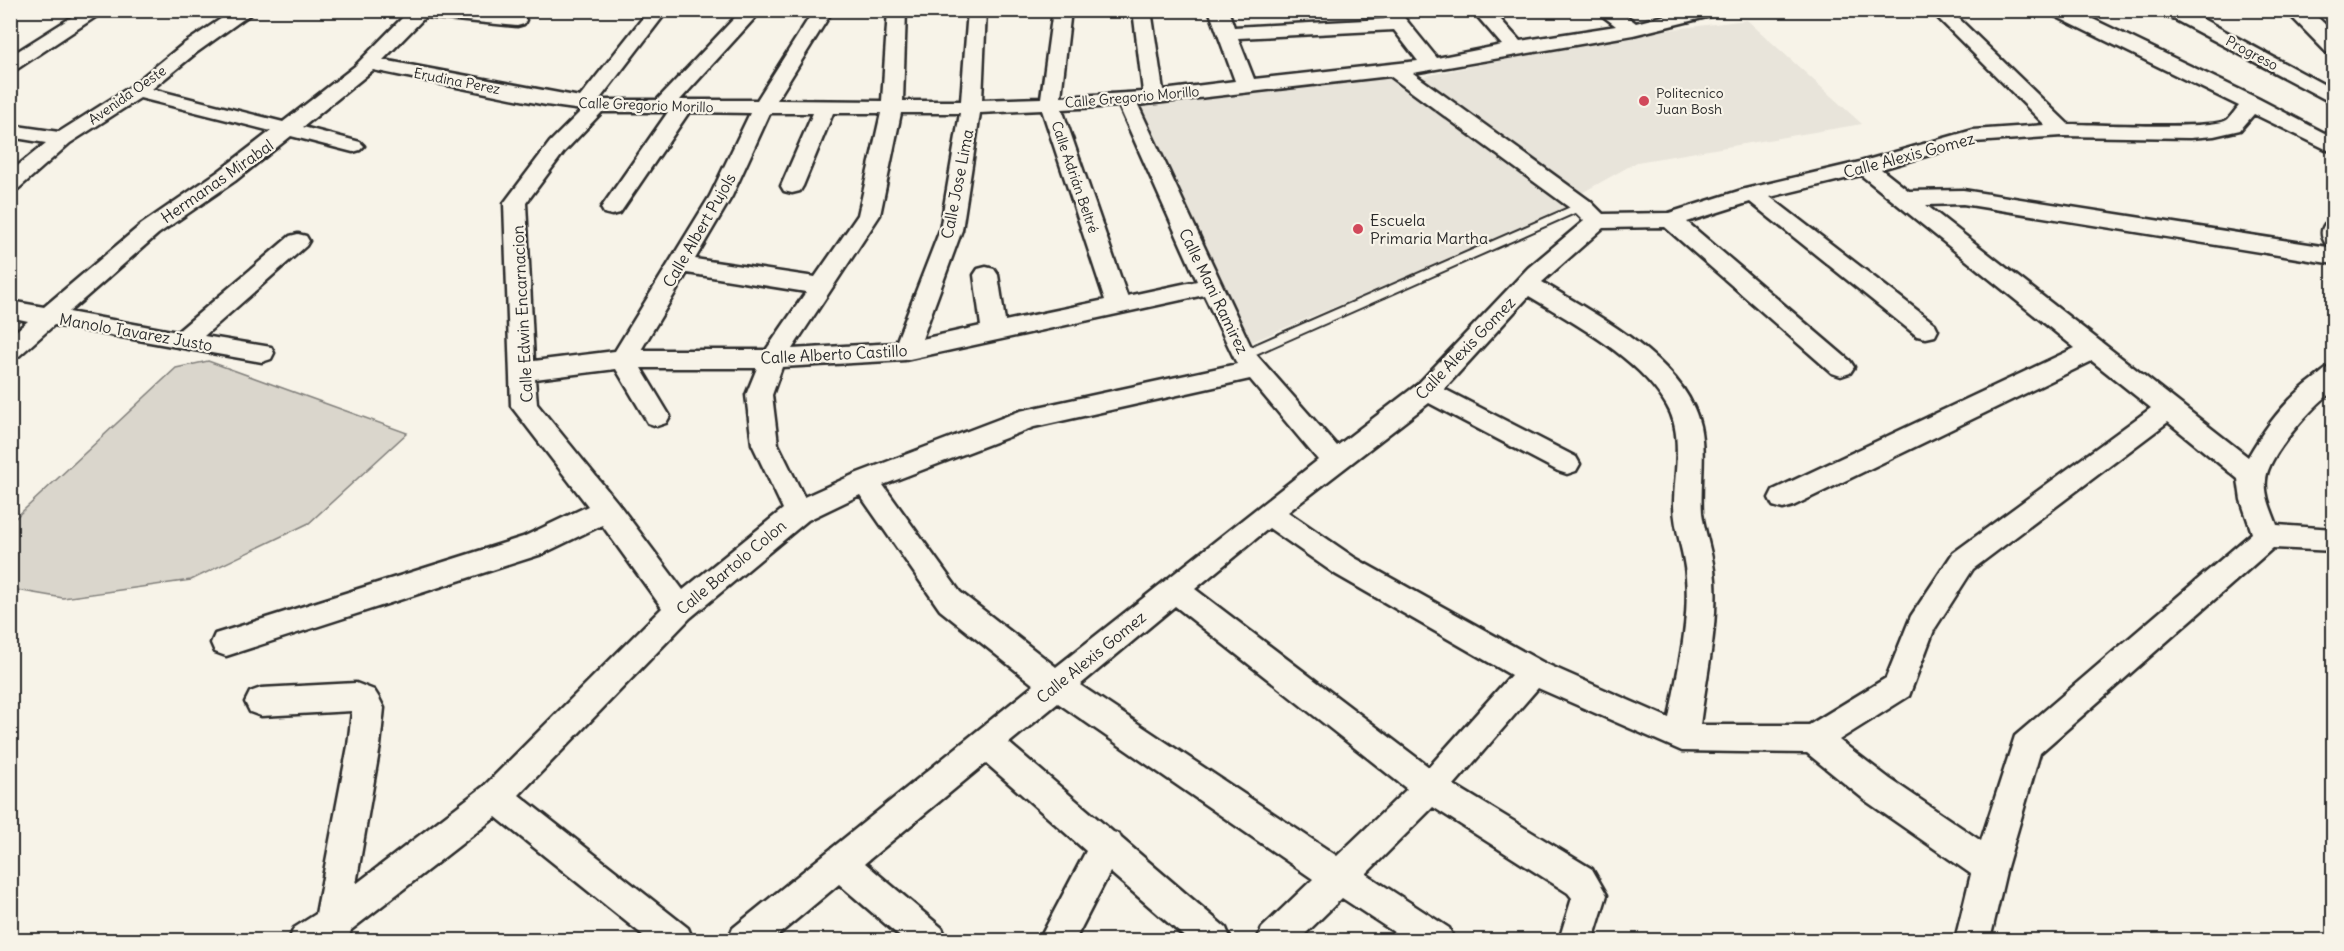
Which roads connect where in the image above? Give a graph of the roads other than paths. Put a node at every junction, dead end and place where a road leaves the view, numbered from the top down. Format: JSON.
{"nodes":[{"id":1,"x":97,"y":10,"type":"edge"},
{"id":2,"x":247,"y":10,"type":"edge"},
{"id":3,"x":659,"y":10,"type":"edge"},
{"id":4,"x":753,"y":10,"type":"edge"},
{"id":5,"x":824,"y":10,"type":"edge"},
{"id":6,"x":897,"y":10,"type":"edge"},
{"id":7,"x":977,"y":10,"type":"edge"},
{"id":8,"x":1062,"y":10,"type":"edge"},
{"id":9,"x":1142,"y":10,"type":"edge"},
{"id":10,"x":1218,"y":10,"type":"edge"},
{"id":11,"x":1481,"y":10,"type":"edge"},
{"id":12,"x":1604,"y":10,"type":"edge"},
{"id":13,"x":1712,"y":10,"type":"edge"},
{"id":14,"x":1939,"y":10,"type":"edge"},
{"id":15,"x":2058,"y":10,"type":"edge"},
{"id":16,"x":2171,"y":10,"type":"edge"},
{"id":17,"x":2296,"y":10,"type":"edge"},
{"id":18,"x":418,"y":11,"type":"edge"},
{"id":19,"x":1393,"y":17,"type":"edge"},
{"id":20,"x":517,"y":20,"type":"dead end"},
{"id":21,"x":1633,"y":29,"type":"junction"},
{"id":22,"x":1227,"y":33,"type":"junction"},
{"id":23,"x":2334,"y":47,"type":"edge"},
{"id":24,"x":1515,"y":48,"type":"junction"},
{"id":25,"x":368,"y":63,"type":"junction"},
{"id":26,"x":10,"y":65,"type":"edge"},
{"id":27,"x":1432,"y":65,"type":"junction"},
{"id":28,"x":1394,"y":69,"type":"junction"},
{"id":29,"x":1247,"y":86,"type":"junction"},
{"id":30,"x":137,"y":90,"type":"junction"},
{"id":31,"x":1154,"y":97,"type":"junction"},
{"id":32,"x":2334,"y":98,"type":"edge"},
{"id":33,"x":546,"y":99,"type":"joint"},
{"id":34,"x":1126,"y":100,"type":"junction"},
{"id":35,"x":2252,"y":103,"type":"junction"},
{"id":36,"x":1050,"y":104,"type":"junction"},
{"id":37,"x":591,"y":105,"type":"junction"},
{"id":38,"x":672,"y":107,"type":"junction"},
{"id":39,"x":971,"y":107,"type":"junction"},
{"id":40,"x":762,"y":108,"type":"junction"},
{"id":41,"x":825,"y":108,"type":"junction"},
{"id":42,"x":892,"y":108,"type":"junction"},
{"id":43,"x":289,"y":129,"type":"junction"},
{"id":44,"x":2062,"y":130,"type":"junction"},
{"id":45,"x":10,"y":131,"type":"edge"},
{"id":46,"x":63,"y":139,"type":"junction"},
{"id":47,"x":353,"y":146,"type":"dead end"},
{"id":48,"x":2334,"y":147,"type":"edge"},
{"id":49,"x":1865,"y":167,"type":"junction"},
{"id":50,"x":10,"y":184,"type":"edge"},
{"id":51,"x":792,"y":186,"type":"dead end"},
{"id":52,"x":1753,"y":194,"type":"junction"},
{"id":53,"x":1902,"y":198,"type":"junction"},
{"id":54,"x":612,"y":208,"type":"dead end"},
{"id":55,"x":1590,"y":214,"type":"junction"},
{"id":56,"x":1670,"y":219,"type":"junction"},
{"id":57,"x":2333,"y":228,"type":"edge"},
{"id":58,"x":2334,"y":239,"type":"edge"},
{"id":59,"x":298,"y":241,"type":"dead end"},
{"id":60,"x":2334,"y":256,"type":"edge"},
{"id":61,"x":680,"y":264,"type":"junction"},
{"id":62,"x":986,"y":275,"type":"dead end"},
{"id":63,"x":1527,"y":284,"type":"junction"},
{"id":64,"x":821,"y":286,"type":"junction"},
{"id":65,"x":1210,"y":286,"type":"junction"},
{"id":66,"x":1119,"y":306,"type":"junction"},
{"id":67,"x":10,"y":309,"type":"edge"},
{"id":68,"x":48,"y":316,"type":"junction"},
{"id":69,"x":1926,"y":330,"type":"dead end"},
{"id":70,"x":994,"y":332,"type":"junction"},
{"id":71,"x":182,"y":341,"type":"junction"},
{"id":72,"x":2094,"y":349,"type":"junction"},
{"id":73,"x":10,"y":350,"type":"edge"},
{"id":74,"x":904,"y":351,"type":"junction"},
{"id":75,"x":262,"y":353,"type":"dead end"},
{"id":76,"x":623,"y":359,"type":"junction"},
{"id":77,"x":773,"y":359,"type":"junction"},
{"id":78,"x":1249,"y":362,"type":"junction"},
{"id":79,"x":1841,"y":367,"type":"dead end"},
{"id":80,"x":524,"y":371,"type":"junction"},
{"id":81,"x":2334,"y":374,"type":"edge"},
{"id":82,"x":1427,"y":391,"type":"junction"},
{"id":83,"x":2168,"y":409,"type":"junction"},
{"id":84,"x":657,"y":417,"type":"dead end"},
{"id":85,"x":1335,"y":461,"type":"junction"},
{"id":86,"x":1567,"y":464,"type":"dead end"},
{"id":87,"x":2252,"y":475,"type":"junction"},
{"id":88,"x":865,"y":480,"type":"junction"},
{"id":89,"x":1783,"y":498,"type":"dead end"},
{"id":90,"x":607,"y":510,"type":"junction"},
{"id":91,"x":798,"y":512,"type":"junction"},
{"id":92,"x":1268,"y":513,"type":"junction"},
{"id":93,"x":2267,"y":536,"type":"junction"},
{"id":94,"x":2334,"y":540,"type":"edge"},
{"id":95,"x":1174,"y":589,"type":"junction"},
{"id":96,"x":680,"y":609,"type":"junction"},
{"id":97,"x":226,"y":644,"type":"dead end"},
{"id":98,"x":1533,"y":672,"type":"junction"},
{"id":99,"x":1056,"y":685,"type":"junction"},
{"id":100,"x":261,"y":702,"type":"dead end"},
{"id":101,"x":1682,"y":737,"type":"junction"},
{"id":102,"x":1813,"y":739,"type":"junction"},
{"id":103,"x":986,"y":743,"type":"junction"},
{"id":104,"x":1431,"y":788,"type":"junction"},
{"id":105,"x":496,"y":796,"type":"junction"},
{"id":106,"x":1107,"y":845,"type":"junction"},
{"id":107,"x":840,"y":863,"type":"junction"},
{"id":108,"x":1990,"y":867,"type":"junction"},
{"id":109,"x":1341,"y":878,"type":"junction"},
{"id":110,"x":325,"y":935,"type":"edge"},
{"id":111,"x":676,"y":940,"type":"edge"},
{"id":112,"x":745,"y":940,"type":"edge"},
{"id":113,"x":930,"y":940,"type":"edge"},
{"id":114,"x":1056,"y":940,"type":"edge"},
{"id":115,"x":1214,"y":940,"type":"edge"},
{"id":116,"x":1274,"y":940,"type":"edge"},
{"id":117,"x":1437,"y":940,"type":"edge"},
{"id":118,"x":1576,"y":940,"type":"edge"},
{"id":119,"x":1973,"y":940,"type":"edge"}],
"edges":[{"from":1,"to":26,"type":"street"},
{"from":2,"to":30,"type":"street","name":"Avenida Oeste"},
{"from":3,"to":37,"type":"street","name":"Calle Edwin Encarnacion"},
{"from":4,"to":38,"type":"street"},
{"from":5,"to":40,"type":"street","name":"Calle Albert Pujols"},
{"from":6,"to":42,"type":"street"},
{"from":7,"to":39,"type":"street","name":"Calle Jose Lima"},
{"from":8,"to":36,"type":"street","name":"Calle Adrián Beltré"},
{"from":9,"to":31,"type":"street"},
{"from":10,"to":22,"type":"street"},
{"from":11,"to":24,"type":"street"},
{"from":12,"to":21,"type":"street"},
{"from":13,"to":21,"type":"street","name":"Calle Gregorio Morillo"},
{"from":14,"to":44,"type":"street"},
{"from":15,"to":35,"type":"street"},
{"from":16,"to":32,"type":"street","name":"Progreso"},
{"from":17,"to":23,"type":"street"},
{"from":18,"to":20,"type":"street"},
{"from":18,"to":25,"type":"street","name":"Hermanas Mirabal"},
{"from":19,"to":22,"type":"street"},
{"from":19,"to":27,"type":"street"},
{"from":21,"to":24,"type":"street","name":"Calle Gregorio Morillo"},
{"from":22,"to":29,"type":"street"},
{"from":24,"to":27,"type":"street","name":"Calle Gregorio Morillo"},
{"from":25,"to":33,"type":"street","name":"Erudina Perez"},
{"from":25,"to":43,"type":"street","name":"Hermanas Mirabal"},
{"from":27,"to":28,"type":"street","name":"Calle Gregorio Morillo"},
{"from":28,"to":29,"type":"street","name":"Calle Gregorio Morillo"},
{"from":28,"to":55,"type":"street"},
{"from":29,"to":31,"type":"street","name":"Calle Gregorio Morillo"},
{"from":30,"to":43,"type":"street"},
{"from":30,"to":46,"type":"street","name":"Avenida Oeste"},
{"from":31,"to":34,"type":"street","name":"Calle Gregorio Morillo"},
{"from":33,"to":37,"type":"street","name":"Calle Gregorio Morillo"},
{"from":34,"to":36,"type":"street","name":"Calle Gregorio Morillo"},
{"from":34,"to":65,"type":"street","name":"Calle Mani Ramirez"},
{"from":35,"to":44,"type":"street","name":"Calle Alexis Gomez"},
{"from":35,"to":48,"type":"street"},
{"from":36,"to":39,"type":"street","name":"Calle Gregorio Morillo"},
{"from":36,"to":66,"type":"street","name":"Calle Adrián Beltré"},
{"from":37,"to":38,"type":"street","name":"Calle Gregorio Morillo"},
{"from":37,"to":80,"type":"street","name":"Calle Edwin Encarnacion"},
{"from":38,"to":40,"type":"street","name":"Calle Gregorio Morillo"},
{"from":38,"to":54,"type":"street"},
{"from":39,"to":42,"type":"street","name":"Calle Gregorio Morillo"},
{"from":39,"to":74,"type":"street","name":"Calle Jose Lima"},
{"from":40,"to":41,"type":"street","name":"Calle Gregorio Morillo"},
{"from":40,"to":61,"type":"street","name":"Calle Albert Pujols"},
{"from":41,"to":42,"type":"street","name":"Calle Gregorio Morillo"},
{"from":41,"to":51,"type":"street"},
{"from":42,"to":64,"type":"street"},
{"from":43,"to":47,"type":"street"},
{"from":43,"to":68,"type":"street","name":"Hermanas Mirabal"},
{"from":44,"to":49,"type":"street","name":"Calle Alexis Gomez"},
{"from":45,"to":46,"type":"street"},
{"from":46,"to":50,"type":"street","name":"Avenida Oeste"},
{"from":49,"to":52,"type":"street","name":"Calle Alexis Gomez"},
{"from":49,"to":53,"type":"street"},
{"from":52,"to":56,"type":"street","name":"Calle Alexis Gomez"},
{"from":52,"to":69,"type":"street"},
{"from":53,"to":60,"type":"street"},
{"from":53,"to":72,"type":"street"},
{"from":55,"to":56,"type":"street","name":"Calle Alexis Gomez"},
{"from":55,"to":63,"type":"street","name":"Calle Alexis Gomez"},
{"from":55,"to":78,"type":"lane"},
{"from":56,"to":79,"type":"street"},
{"from":57,"to":58,"type":"street"},
{"from":59,"to":71,"type":"street"},
{"from":61,"to":64,"type":"street"},
{"from":61,"to":76,"type":"street","name":"Calle Albert Pujols"},
{"from":62,"to":70,"type":"street"},
{"from":63,"to":82,"type":"street","name":"Calle Alexis Gomez"},
{"from":63,"to":101,"type":"street"},
{"from":64,"to":77,"type":"street"},
{"from":65,"to":66,"type":"street","name":"Calle Alberto Castillo"},
{"from":65,"to":78,"type":"street","name":"Calle Mani Ramirez"},
{"from":66,"to":70,"type":"street","name":"Calle Alberto Castillo"},
{"from":67,"to":68,"type":"street","name":"Manolo Tavarez Justo"},
{"from":68,"to":71,"type":"street","name":"Manolo Tavarez Justo"},
{"from":68,"to":73,"type":"street","name":"Hermanas Mirabal"},
{"from":70,"to":74,"type":"street","name":"Calle Alberto Castillo"},
{"from":71,"to":75,"type":"street","name":"Manolo Tavarez Justo"},
{"from":72,"to":83,"type":"street"},
{"from":72,"to":89,"type":"street"},
{"from":74,"to":77,"type":"street","name":"Calle Alberto Castillo"},
{"from":76,"to":77,"type":"street","name":"Calle Alberto Castillo"},
{"from":76,"to":80,"type":"street","name":"Calle Alberto Castillo"},
{"from":76,"to":84,"type":"street"},
{"from":77,"to":91,"type":"street"},
{"from":78,"to":85,"type":"street","name":"Calle Mani Ramirez"},
{"from":78,"to":88,"type":"street","name":"Calle Bartolo Colon"},
{"from":80,"to":90,"type":"street","name":"Calle Edwin Encarnacion"},
{"from":81,"to":87,"type":"street"},
{"from":82,"to":85,"type":"street","name":"Calle Alexis Gomez"},
{"from":82,"to":86,"type":"street"},
{"from":83,"to":87,"type":"street"},
{"from":83,"to":102,"type":"street"},
{"from":85,"to":92,"type":"street","name":"Calle Alexis Gomez"},
{"from":87,"to":93,"type":"street"},
{"from":88,"to":91,"type":"street","name":"Calle Bartolo Colon"},
{"from":88,"to":99,"type":"street"},
{"from":90,"to":96,"type":"street","name":"Calle Edwin Encarnacion"},
{"from":90,"to":97,"type":"street"},
{"from":91,"to":96,"type":"street","name":"Calle Bartolo Colon"},
{"from":92,"to":95,"type":"street","name":"Calle Alexis Gomez"},
{"from":92,"to":98,"type":"street"},
{"from":93,"to":94,"type":"street"},
{"from":93,"to":108,"type":"street"},
{"from":95,"to":99,"type":"street","name":"Calle Alexis Gomez"},
{"from":95,"to":104,"type":"street"},
{"from":96,"to":105,"type":"street","name":"Calle Bartolo Colon"},
{"from":98,"to":101,"type":"street"},
{"from":98,"to":104,"type":"street"},
{"from":99,"to":103,"type":"street","name":"Calle Alexis Gomez"},
{"from":99,"to":109,"type":"street"},
{"from":100,"to":110,"type":"street"},
{"from":101,"to":102,"type":"street"},
{"from":102,"to":108,"type":"street"},
{"from":103,"to":106,"type":"street"},
{"from":103,"to":107,"type":"street","name":"Calle Alexis Gomez"},
{"from":104,"to":109,"type":"street"},
{"from":104,"to":118,"type":"street"},
{"from":105,"to":110,"type":"street","name":"Calle Bartolo Colon"},
{"from":105,"to":111,"type":"street"},
{"from":106,"to":114,"type":"street"},
{"from":106,"to":115,"type":"street"},
{"from":107,"to":112,"type":"street","name":"Calle Alexis Gomez"},
{"from":107,"to":113,"type":"street"},
{"from":108,"to":119,"type":"street"},
{"from":109,"to":116,"type":"street"},
{"from":109,"to":117,"type":"street"}]}
